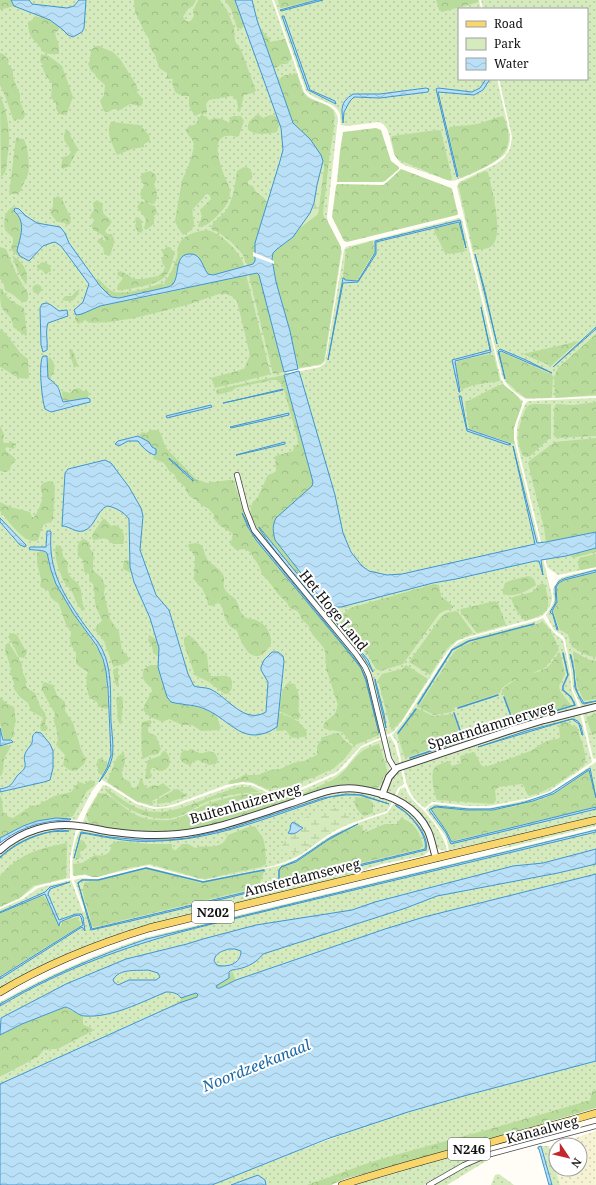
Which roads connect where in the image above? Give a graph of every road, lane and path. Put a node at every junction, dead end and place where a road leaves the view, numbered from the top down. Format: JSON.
{"nodes":[{"id":1,"x":236,"y":475,"type":"dead end"},
{"id":2,"x":596,"y":707,"type":"edge"},
{"id":3,"x":395,"y":769,"type":"junction"},
{"id":4,"x":382,"y":795,"type":"junction"},
{"id":5,"x":596,"y":820,"type":"edge"},
{"id":6,"x":0,"y":850,"type":"edge"},
{"id":7,"x":436,"y":858,"type":"junction"},
{"id":8,"x":0,"y":992,"type":"edge"},
{"id":9,"x":596,"y":1113,"type":"edge"},
{"id":10,"x":596,"y":1126,"type":"edge"},
{"id":11,"x":342,"y":1185,"type":"edge"},
{"id":12,"x":429,"y":1185,"type":"edge"}],
"edges":[{"from":1,"to":3,"type":"street","name":"Het Hoge Land"},
{"from":2,"to":3,"type":"street","name":"Spaarndammerweg"},
{"from":3,"to":4,"type":"street"},
{"from":4,"to":6,"type":"street","name":"Buitenhuizerweg"},
{"from":4,"to":7,"type":"street","name":"Buitenhuizerweg"},
{"from":5,"to":7,"type":"main road","name":"Amsterdamseweg","number":"N202"},
{"from":7,"to":8,"type":"main road","name":"Amsterdamseweg","number":"N202"},
{"from":9,"to":11,"type":"main road","number":"N246"},
{"from":10,"to":12,"type":"street","name":"Kanaalweg"}]}
